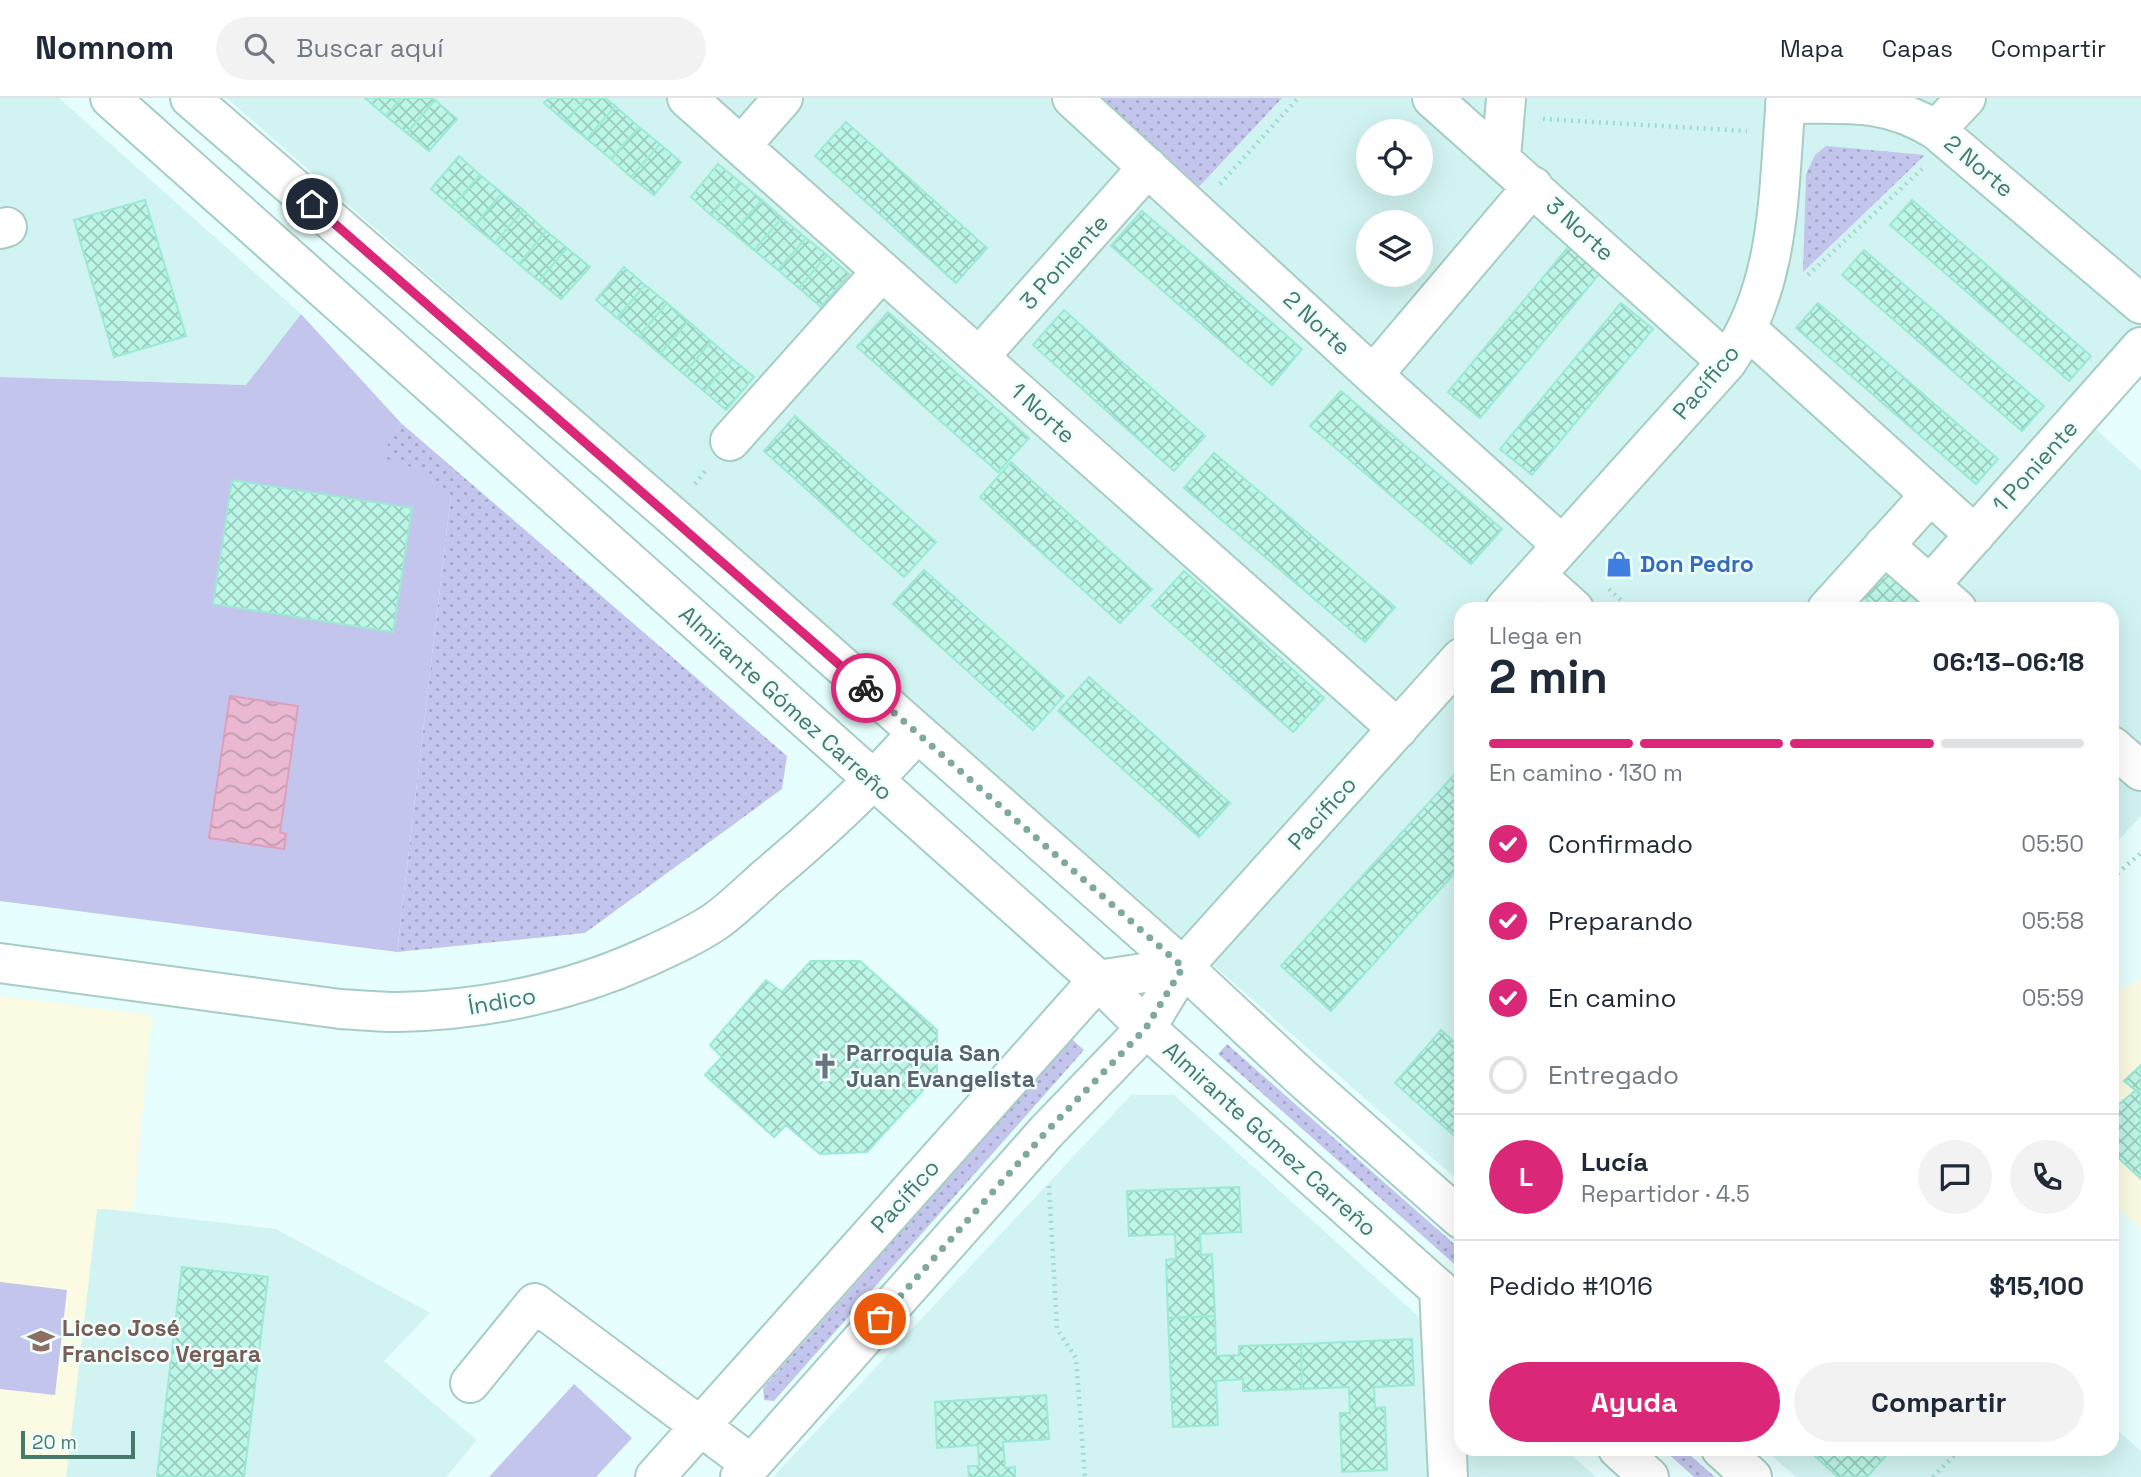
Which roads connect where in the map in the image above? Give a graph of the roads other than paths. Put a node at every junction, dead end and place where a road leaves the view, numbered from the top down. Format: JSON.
{"nodes":[{"id":1,"x":110,"y":98,"type":"edge"},
{"id":2,"x":190,"y":98,"type":"edge"},
{"id":3,"x":687,"y":98,"type":"edge"},
{"id":4,"x":783,"y":98,"type":"edge"},
{"id":5,"x":1072,"y":98,"type":"edge"},
{"id":6,"x":1433,"y":98,"type":"edge"},
{"id":7,"x":1966,"y":98,"type":"edge"},
{"id":8,"x":1905,"y":104,"type":"edge"},
{"id":9,"x":1505,"y":107,"type":"edge"},
{"id":10,"x":1785,"y":112,"type":"edge"},
{"id":11,"x":1944,"y":136,"type":"junction"},
{"id":12,"x":741,"y":146,"type":"junction"},
{"id":13,"x":1501,"y":158,"type":"junction"},
{"id":14,"x":1148,"y":167,"type":"junction"},
{"id":15,"x":1533,"y":186,"type":"junction"},
{"id":16,"x":882,"y":271,"type":"junction"},
{"id":17,"x":2141,"y":304,"type":"edge"},
{"id":18,"x":1748,"y":330,"type":"junction"},
{"id":19,"x":2141,"y":347,"type":"edge"},
{"id":20,"x":979,"y":357,"type":"junction"},
{"id":21,"x":1727,"y":362,"type":"junction"},
{"id":22,"x":1373,"y":375,"type":"junction"},
{"id":23,"x":730,"y":441,"type":"road end"},
{"id":24,"x":1930,"y":495,"type":"junction"},
{"id":25,"x":1975,"y":535,"type":"junction"},
{"id":26,"x":1562,"y":545,"type":"junction"},
{"id":27,"x":1884,"y":545,"type":"junction"},
{"id":28,"x":1536,"y":575,"type":"junction"},
{"id":29,"x":1943,"y":597,"type":"edge"},
{"id":30,"x":1511,"y":602,"type":"edge"},
{"id":31,"x":1566,"y":602,"type":"edge"},
{"id":32,"x":1833,"y":602,"type":"edge"},
{"id":33,"x":1454,"y":666,"type":"edge"},
{"id":34,"x":1398,"y":729,"type":"junction"},
{"id":35,"x":918,"y":733,"type":"junction"},
{"id":36,"x":2119,"y":752,"type":"edge"},
{"id":37,"x":2141,"y":771,"type":"edge"},
{"id":38,"x":874,"y":781,"type":"junction"},
{"id":39,"x":0,"y":963,"type":"edge"},
{"id":40,"x":1183,"y":967,"type":"junction"},
{"id":41,"x":1098,"y":980,"type":"junction"},
{"id":42,"x":1146,"y":1028,"type":"junction"},
{"id":43,"x":1454,"y":1213,"type":"edge"},
{"id":44,"x":1450,"y":1299,"type":"edge"},
{"id":45,"x":470,"y":1383,"type":"dead end"},
{"id":46,"x":700,"y":1427,"type":"junction"},
{"id":47,"x":1626,"y":1456,"type":"edge"},
{"id":48,"x":1729,"y":1456,"type":"edge"},
{"id":49,"x":745,"y":1471,"type":"edge"},
{"id":50,"x":655,"y":1477,"type":"edge"},
{"id":51,"x":1448,"y":1477,"type":"edge"},
{"id":52,"x":1649,"y":1477,"type":"edge"},
{"id":53,"x":1752,"y":1477,"type":"edge"}],
"edges":[{"from":1,"to":38,"type":"street","name":"Almirante Gómez Carreño"},
{"from":2,"to":35,"type":"street"},
{"from":3,"to":12,"type":"street","name":"1 Norte"},
{"from":4,"to":12,"type":"street"},
{"from":5,"to":14,"type":"street","name":"2 Norte"},
{"from":6,"to":13,"type":"street","name":"3 Norte"},
{"from":7,"to":11,"type":"street"},
{"from":8,"to":10,"type":"street","name":"2 Norte"},
{"from":8,"to":11,"type":"street","name":"2 Norte"},
{"from":9,"to":13,"type":"street"},
{"from":10,"to":18,"type":"street","name":"Pacífico"},
{"from":11,"to":17,"type":"street","name":"2 Norte"},
{"from":12,"to":16,"type":"street","name":"1 Norte"},
{"from":13,"to":15,"type":"street","name":"3 Norte"},
{"from":14,"to":20,"type":"street","name":"3 Poniente"},
{"from":14,"to":22,"type":"street","name":"2 Norte"},
{"from":15,"to":21,"type":"street","name":"3 Norte"},
{"from":15,"to":22,"type":"street"},
{"from":16,"to":20,"type":"street","name":"1 Norte"},
{"from":16,"to":23,"type":"street"},
{"from":18,"to":21,"type":"street","name":"Pacífico"},
{"from":18,"to":24,"type":"street"},
{"from":19,"to":25,"type":"street","name":"1 Poniente"},
{"from":20,"to":34,"type":"street","name":"1 Norte"},
{"from":21,"to":26,"type":"street","name":"Pacífico"},
{"from":22,"to":26,"type":"street","name":"2 Norte"},
{"from":24,"to":25,"type":"street"},
{"from":24,"to":27,"type":"street"},
{"from":25,"to":29,"type":"street","name":"1 Poniente"},
{"from":26,"to":28,"type":"street","name":"Pacífico"},
{"from":27,"to":29,"type":"street"},
{"from":27,"to":32,"type":"street"},
{"from":28,"to":30,"type":"street","name":"Pacífico"},
{"from":28,"to":31,"type":"street"},
{"from":33,"to":34,"type":"street","name":"Pacífico"},
{"from":34,"to":40,"type":"street","name":"Pacífico"},
{"from":35,"to":38,"type":"street","name":"Índico"},
{"from":35,"to":40,"type":"street"},
{"from":36,"to":37,"type":"street"},
{"from":38,"to":39,"type":"street","name":"Índico"},
{"from":38,"to":41,"type":"street","name":"Almirante Gómez Carreño"},
{"from":40,"to":41,"type":"street"},
{"from":40,"to":42,"type":"street","name":"Pacífico"},
{"from":40,"to":43,"type":"street"},
{"from":41,"to":42,"type":"street","name":"Almirante Gómez Carreño"},
{"from":41,"to":46,"type":"street","name":"Pacífico"},
{"from":42,"to":44,"type":"street","name":"Almirante Gómez Carreño"},
{"from":42,"to":49,"type":"street","name":"Pacífico"},
{"from":44,"to":51,"type":"street"},
{"from":45,"to":46,"type":"street"},
{"from":46,"to":49,"type":"street"},
{"from":46,"to":50,"type":"street","name":"Pacífico"},
{"from":47,"to":52,"type":"street"},
{"from":48,"to":53,"type":"street"}]}
